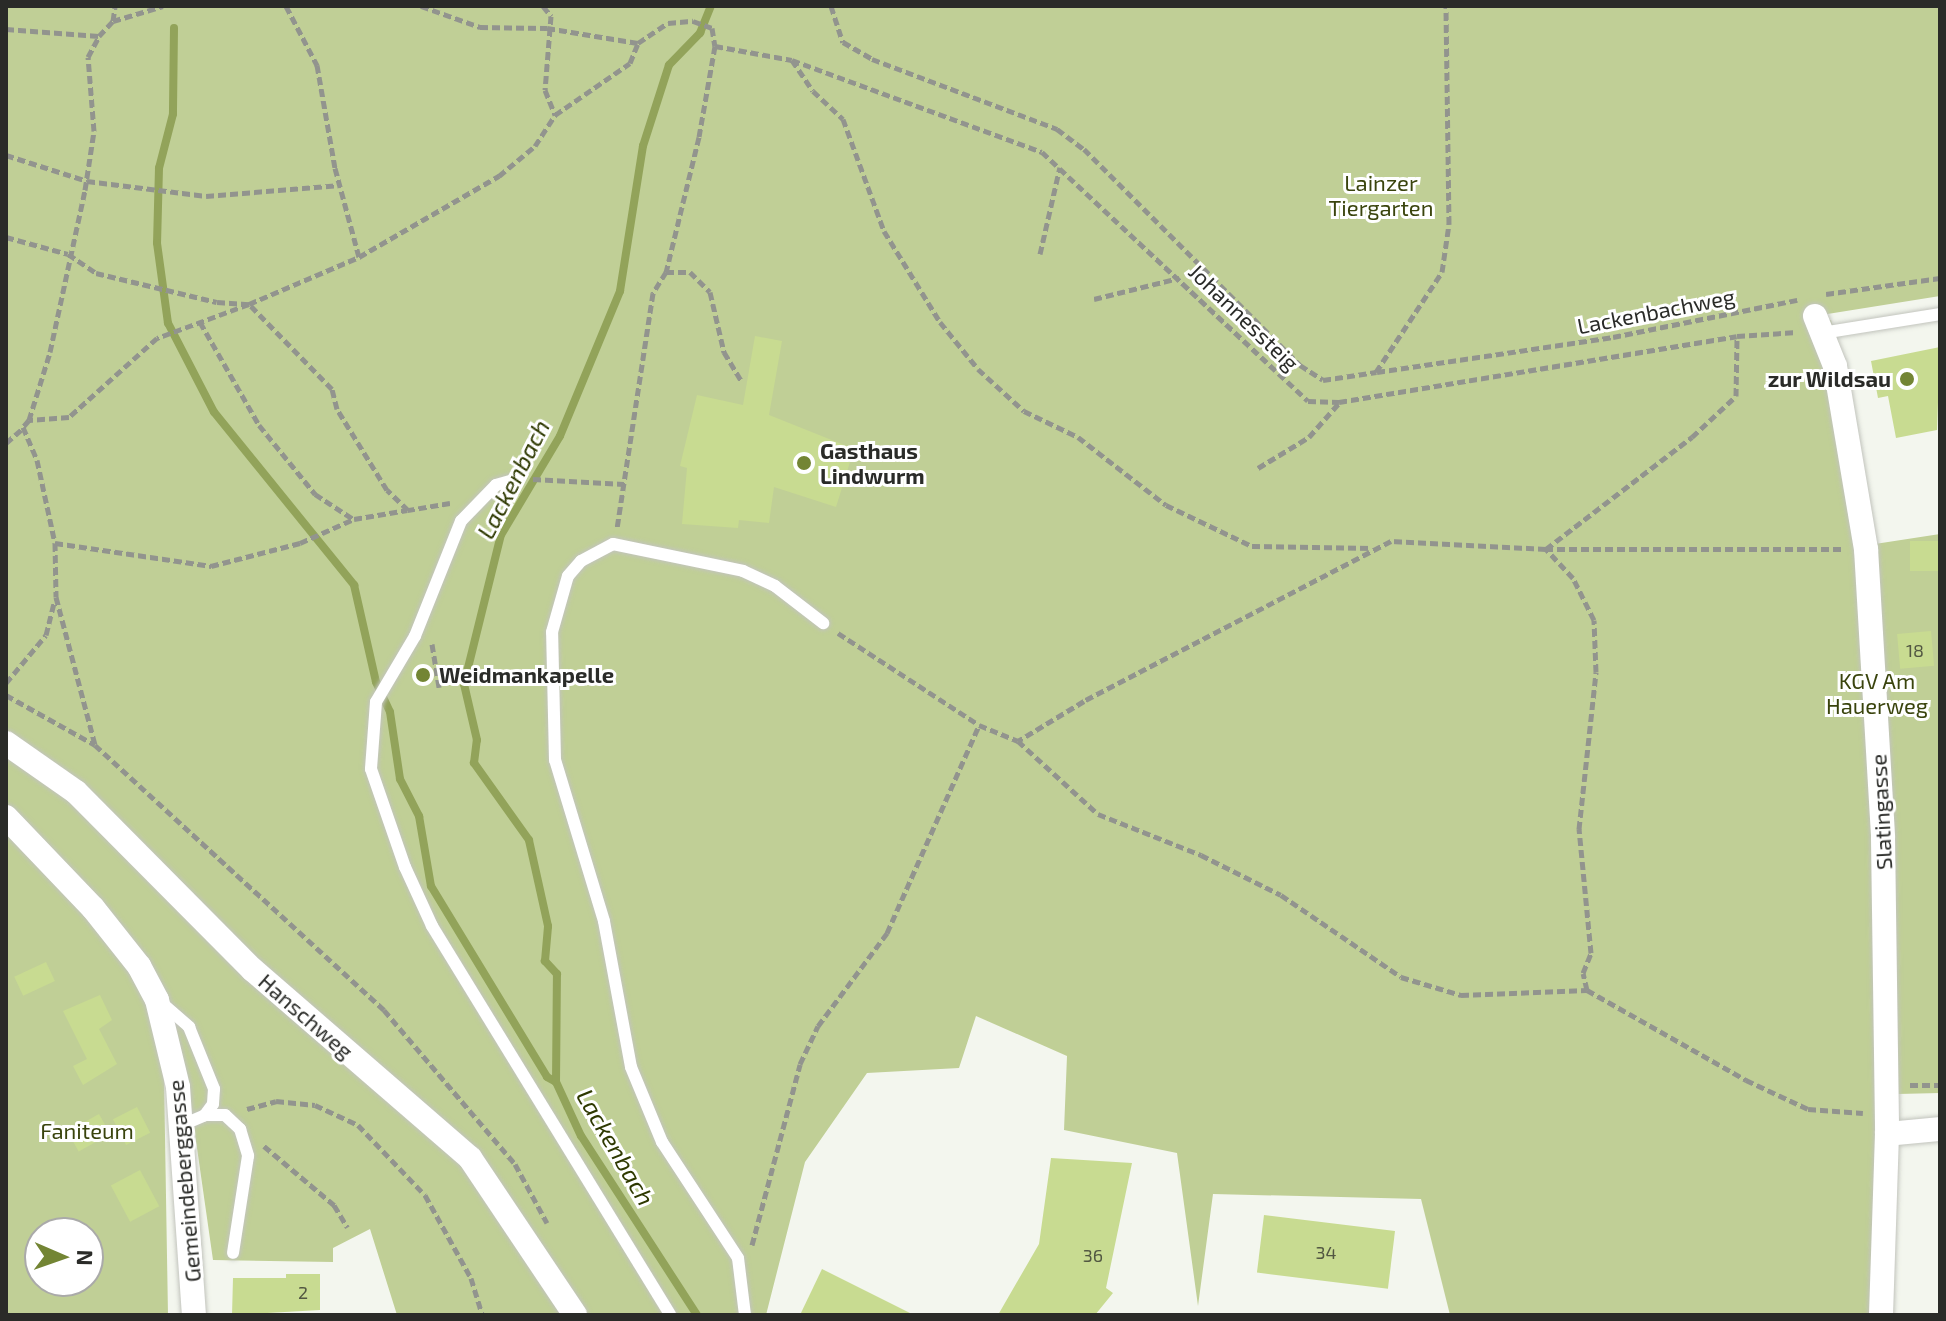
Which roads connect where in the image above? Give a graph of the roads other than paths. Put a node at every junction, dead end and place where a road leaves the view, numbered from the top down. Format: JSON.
{"nodes":[{"id":1,"x":1813,"y":311,"type":"joint"},
{"id":2,"x":1940,"y":314,"type":"edge"},
{"id":3,"x":517,"y":479,"type":"dead end"},
{"id":4,"x":823,"y":623,"type":"road end"},
{"id":5,"x":6,"y":743,"type":"edge"},
{"id":6,"x":6,"y":817,"type":"edge"},
{"id":7,"x":157,"y":1000,"type":"junction"},
{"id":8,"x":205,"y":1115,"type":"junction"},
{"id":9,"x":1886,"y":1124,"type":"junction"},
{"id":10,"x":182,"y":1125,"type":"junction"},
{"id":11,"x":1940,"y":1129,"type":"edge"},
{"id":12,"x":233,"y":1253,"type":"dead end"},
{"id":13,"x":194,"y":1315,"type":"edge"},
{"id":14,"x":575,"y":1315,"type":"edge"},
{"id":15,"x":670,"y":1315,"type":"edge"},
{"id":16,"x":745,"y":1315,"type":"edge"},
{"id":17,"x":1881,"y":1315,"type":"edge"}],
"edges":[{"from":1,"to":2,"type":"lane"},
{"from":1,"to":9,"type":"street","name":"Slatingasse"},
{"from":3,"to":15,"type":"lane"},
{"from":4,"to":16,"type":"lane"},
{"from":5,"to":14,"type":"street","name":"Hanschweg"},
{"from":6,"to":7,"type":"street","name":"Gemeindeberggasse"},
{"from":7,"to":8,"type":"lane"},
{"from":7,"to":10,"type":"street","name":"Gemeindeberggasse"},
{"from":8,"to":10,"type":"lane"},
{"from":8,"to":12,"type":"lane"},
{"from":9,"to":11,"type":"street"},
{"from":9,"to":17,"type":"street","name":"Slatingasse"},
{"from":10,"to":13,"type":"street","name":"Gemeindeberggasse"}]}
